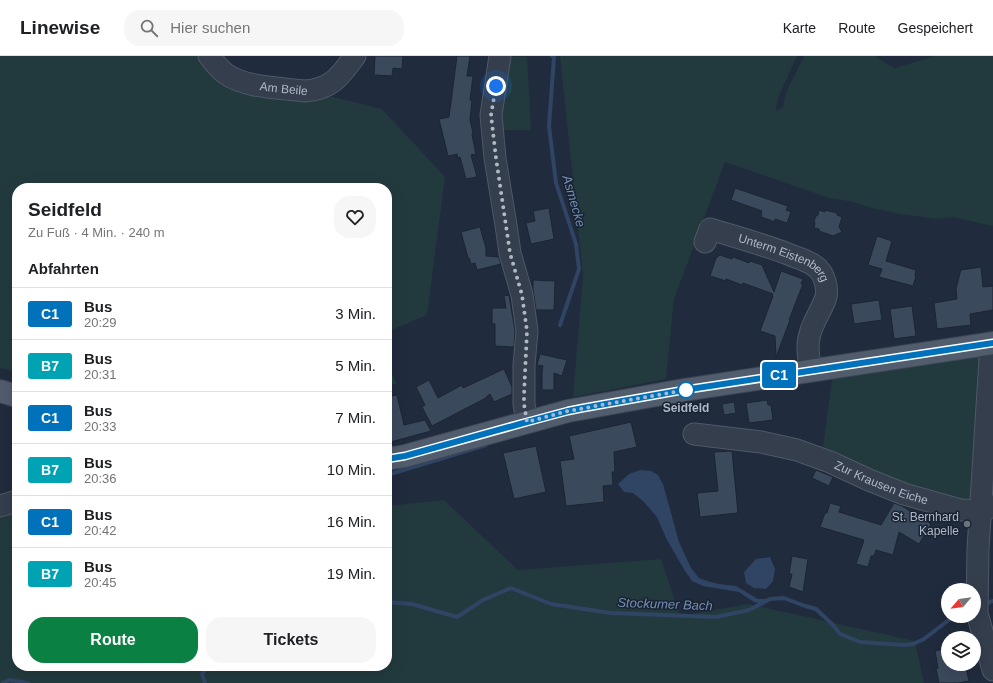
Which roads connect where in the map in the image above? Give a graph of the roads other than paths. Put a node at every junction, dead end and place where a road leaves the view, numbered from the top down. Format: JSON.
{"nodes":[{"id":1,"x":209,"y":56,"type":"edge"},
{"id":2,"x":355,"y":56,"type":"edge"},
{"id":3,"x":500,"y":56,"type":"edge"},
{"id":4,"x":705,"y":242,"type":"dead end"},
{"id":5,"x":992,"y":343,"type":"edge"},
{"id":6,"x":810,"y":370,"type":"junction"},
{"id":7,"x":0,"y":391,"type":"edge"},
{"id":8,"x":12,"y":395,"type":"edge"},
{"id":9,"x":527,"y":422,"type":"junction"},
{"id":10,"x":694,"y":434,"type":"dead end"},
{"id":11,"x":392,"y":458,"type":"edge"},
{"id":12,"x":12,"y":502,"type":"edge"},
{"id":13,"x":0,"y":506,"type":"edge"},
{"id":14,"x":987,"y":509,"type":"edge"},
{"id":15,"x":993,"y":670,"type":"edge"}],
"edges":[{"from":1,"to":2,"type":"street","name":"Am Beile"},
{"from":3,"to":9,"type":"street"},
{"from":4,"to":6,"type":"street","name":"Unterm Eistenberg"},
{"from":5,"to":6,"type":"main road"},
{"from":5,"to":14,"type":"street"},
{"from":6,"to":9,"type":"main road"},
{"from":7,"to":8,"type":"main road"},
{"from":9,"to":11,"type":"main road"},
{"from":10,"to":14,"type":"street","name":"Zur Krausen Eiche"},
{"from":12,"to":13,"type":"street"},
{"from":14,"to":15,"type":"street"}]}
